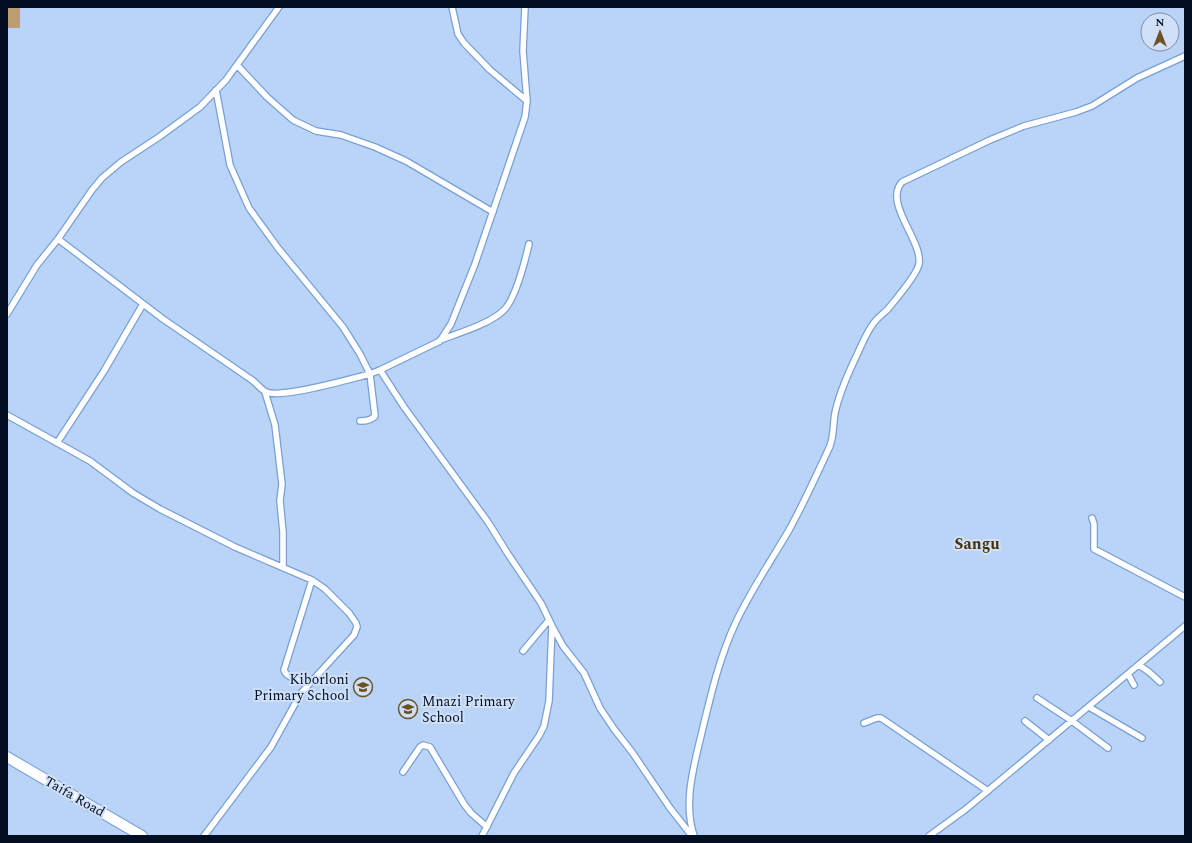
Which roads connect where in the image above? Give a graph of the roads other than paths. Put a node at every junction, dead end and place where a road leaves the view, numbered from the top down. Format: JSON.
{"nodes":[{"id":1,"x":279,"y":7,"type":"edge"},
{"id":2,"x":452,"y":7,"type":"edge"},
{"id":3,"x":525,"y":7,"type":"edge"},
{"id":4,"x":1185,"y":56,"type":"edge"},
{"id":5,"x":237,"y":65,"type":"junction"},
{"id":6,"x":216,"y":90,"type":"junction"},
{"id":7,"x":527,"y":101,"type":"junction"},
{"id":8,"x":493,"y":212,"type":"junction"},
{"id":9,"x":58,"y":239,"type":"junction"},
{"id":10,"x":529,"y":244,"type":"dead end"},
{"id":11,"x":143,"y":304,"type":"junction"},
{"id":12,"x":7,"y":314,"type":"edge"},
{"id":13,"x":440,"y":341,"type":"junction"},
{"id":14,"x":380,"y":370,"type":"junction"},
{"id":15,"x":370,"y":374,"type":"junction"},
{"id":16,"x":265,"y":392,"type":"junction"},
{"id":17,"x":7,"y":415,"type":"edge"},
{"id":18,"x":360,"y":421,"type":"dead end"},
{"id":19,"x":56,"y":443,"type":"junction"},
{"id":20,"x":1092,"y":518,"type":"dead end"},
{"id":21,"x":283,"y":567,"type":"junction"},
{"id":22,"x":312,"y":580,"type":"junction"},
{"id":23,"x":1185,"y":597,"type":"edge"},
{"id":24,"x":549,"y":620,"type":"junction"},
{"id":25,"x":552,"y":626,"type":"junction"},
{"id":26,"x":1185,"y":626,"type":"edge"},
{"id":27,"x":523,"y":651,"type":"dead end"},
{"id":28,"x":1138,"y":665,"type":"junction"},
{"id":29,"x":1128,"y":674,"type":"junction"},
{"id":30,"x":311,"y":682,"type":"junction"},
{"id":31,"x":1160,"y":682,"type":"dead end"},
{"id":32,"x":1134,"y":685,"type":"dead end"},
{"id":33,"x":1038,"y":698,"type":"dead end"},
{"id":34,"x":1089,"y":707,"type":"junction"},
{"id":35,"x":1026,"y":721,"type":"dead end"},
{"id":36,"x":1072,"y":721,"type":"junction"},
{"id":37,"x":864,"y":723,"type":"dead end"},
{"id":38,"x":1142,"y":738,"type":"dead end"},
{"id":39,"x":1049,"y":740,"type":"junction"},
{"id":40,"x":1108,"y":748,"type":"dead end"},
{"id":41,"x":7,"y":757,"type":"edge"},
{"id":42,"x":403,"y":772,"type":"dead end"},
{"id":43,"x":988,"y":791,"type":"junction"},
{"id":44,"x":487,"y":827,"type":"junction"},
{"id":45,"x":142,"y":836,"type":"edge"},
{"id":46,"x":204,"y":836,"type":"edge"},
{"id":47,"x":482,"y":836,"type":"edge"},
{"id":48,"x":693,"y":836,"type":"edge"},
{"id":49,"x":929,"y":836,"type":"edge"}],
"edges":[{"from":1,"to":5,"type":"street"},
{"from":2,"to":7,"type":"street"},
{"from":3,"to":7,"type":"street"},
{"from":4,"to":48,"type":"street"},
{"from":5,"to":6,"type":"street"},
{"from":5,"to":8,"type":"street"},
{"from":6,"to":9,"type":"street"},
{"from":6,"to":15,"type":"street"},
{"from":7,"to":8,"type":"street"},
{"from":8,"to":13,"type":"street"},
{"from":9,"to":11,"type":"street"},
{"from":9,"to":12,"type":"street"},
{"from":10,"to":13,"type":"street"},
{"from":11,"to":16,"type":"street"},
{"from":11,"to":19,"type":"street"},
{"from":13,"to":14,"type":"street"},
{"from":14,"to":15,"type":"street"},
{"from":14,"to":24,"type":"street"},
{"from":15,"to":16,"type":"street"},
{"from":15,"to":18,"type":"street"},
{"from":16,"to":21,"type":"street"},
{"from":17,"to":19,"type":"street"},
{"from":19,"to":21,"type":"street"},
{"from":20,"to":23,"type":"street"},
{"from":21,"to":22,"type":"street"},
{"from":22,"to":30,"type":"street"},
{"from":22,"to":30,"type":"street"},
{"from":24,"to":25,"type":"street"},
{"from":24,"to":27,"type":"street"},
{"from":25,"to":44,"type":"street"},
{"from":25,"to":48,"type":"street"},
{"from":26,"to":28,"type":"street"},
{"from":28,"to":29,"type":"street"},
{"from":28,"to":31,"type":"street"},
{"from":29,"to":32,"type":"street"},
{"from":29,"to":34,"type":"street"},
{"from":30,"to":46,"type":"street"},
{"from":33,"to":36,"type":"street"},
{"from":34,"to":36,"type":"street"},
{"from":34,"to":38,"type":"street"},
{"from":35,"to":39,"type":"street"},
{"from":36,"to":39,"type":"street"},
{"from":36,"to":40,"type":"street"},
{"from":37,"to":43,"type":"street"},
{"from":39,"to":43,"type":"street"},
{"from":41,"to":45,"type":"highway","name":"Taifa Road"},
{"from":42,"to":44,"type":"street"},
{"from":43,"to":49,"type":"street"},
{"from":44,"to":47,"type":"street"}]}
